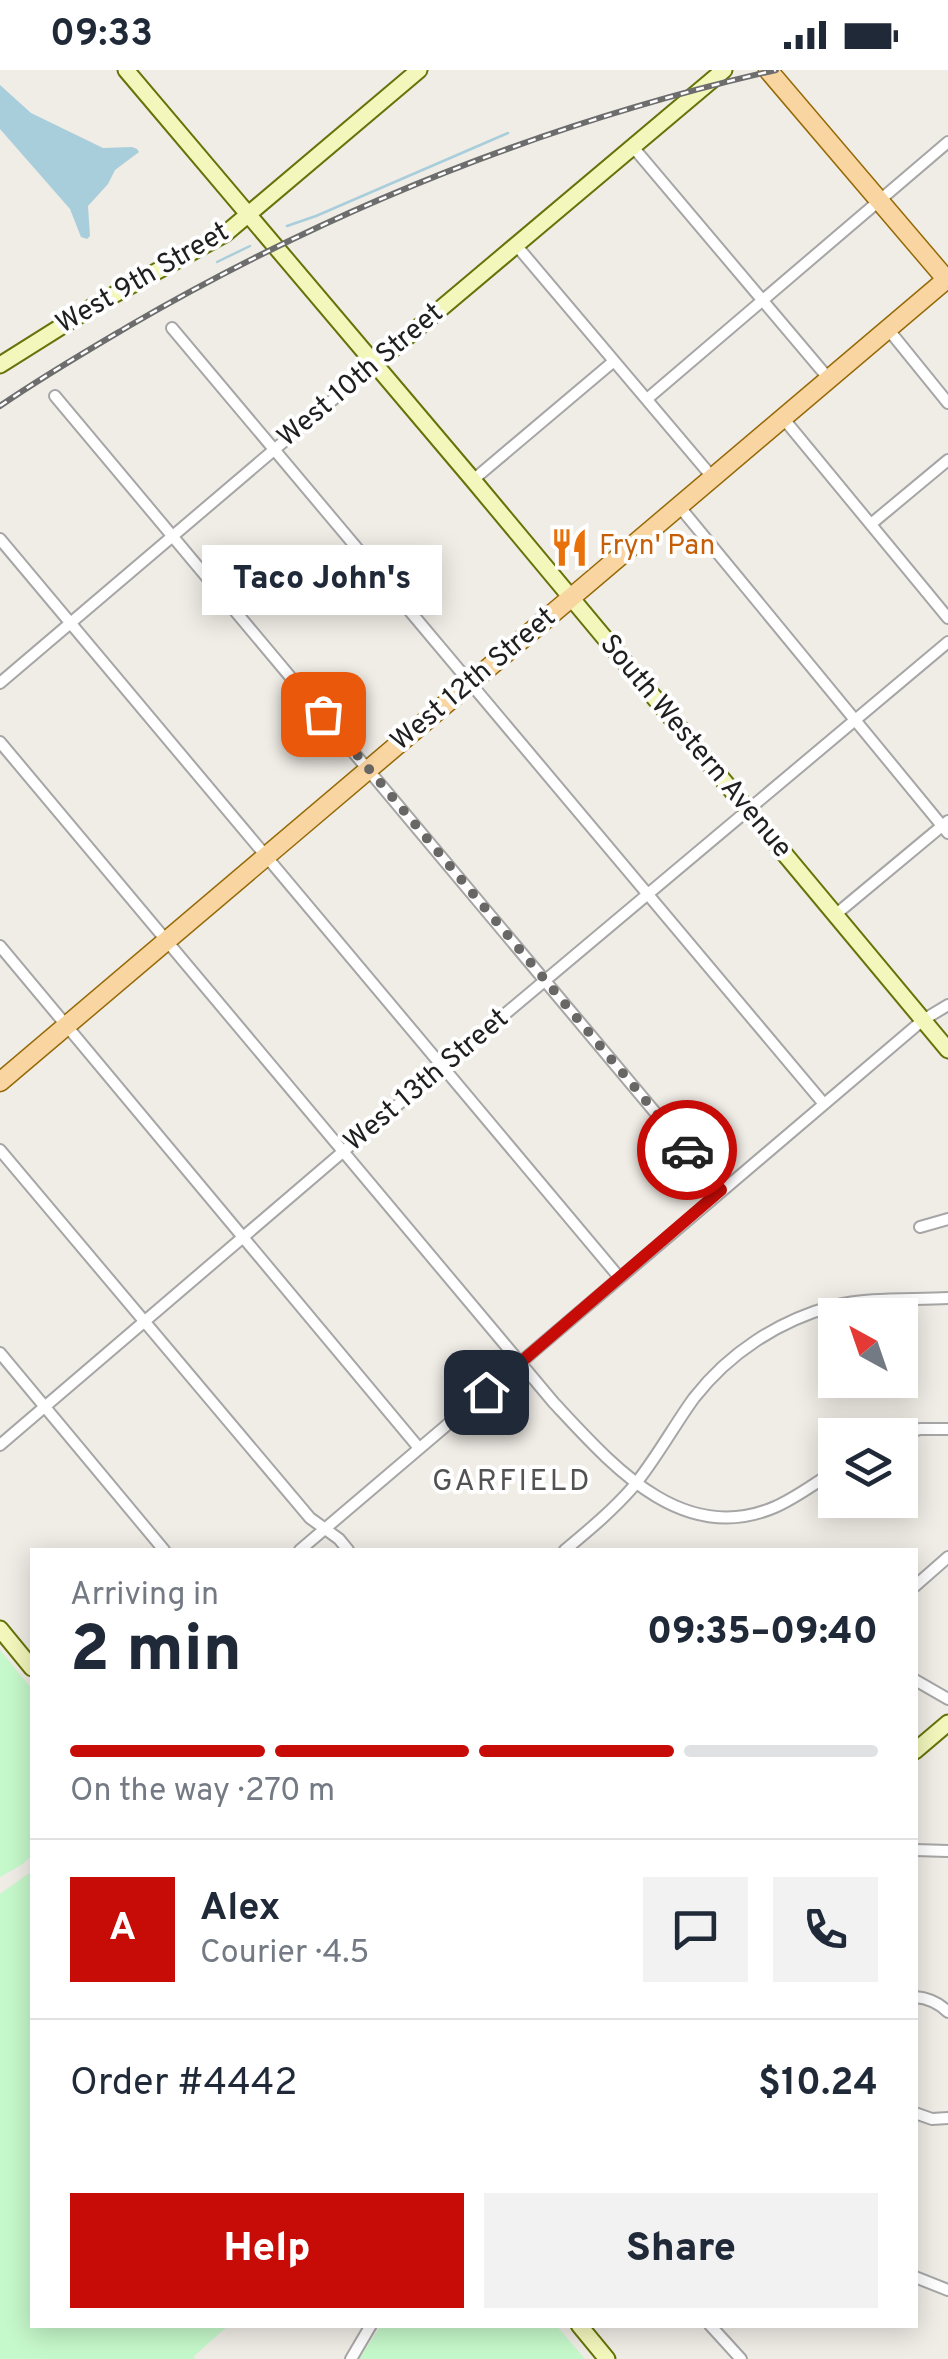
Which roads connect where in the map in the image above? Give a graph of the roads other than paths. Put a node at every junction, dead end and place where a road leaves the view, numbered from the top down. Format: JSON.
{"nodes":[{"id":1,"x":126,"y":70,"type":"edge"},
{"id":2,"x":419,"y":70,"type":"edge"},
{"id":3,"x":724,"y":70,"type":"edge"},
{"id":4,"x":768,"y":70,"type":"edge"},
{"id":5,"x":948,"y":142,"type":"edge"},
{"id":6,"x":633,"y":146,"type":"junction"},
{"id":7,"x":880,"y":201,"type":"junction"},
{"id":8,"x":248,"y":215,"type":"junction"},
{"id":9,"x":516,"y":245,"type":"junction"},
{"id":10,"x":947,"y":279,"type":"edge"},
{"id":11,"x":763,"y":301,"type":"junction"},
{"id":12,"x":172,"y":328,"type":"dead end"},
{"id":13,"x":888,"y":329,"type":"junction"},
{"id":14,"x":614,"y":361,"type":"junction"},
{"id":15,"x":375,"y":364,"type":"junction"},
{"id":16,"x":0,"y":365,"type":"edge"},
{"id":17,"x":829,"y":379,"type":"junction"},
{"id":18,"x":56,"y":396,"type":"dead end"},
{"id":19,"x":647,"y":400,"type":"junction"},
{"id":20,"x":948,"y":403,"type":"edge"},
{"id":21,"x":783,"y":418,"type":"junction"},
{"id":22,"x":275,"y":449,"type":"junction"},
{"id":23,"x":948,"y":460,"type":"edge"},
{"id":24,"x":713,"y":478,"type":"junction"},
{"id":25,"x":474,"y":480,"type":"junction"},
{"id":26,"x":679,"y":506,"type":"junction"},
{"id":27,"x":871,"y":524,"type":"junction"},
{"id":28,"x":172,"y":537,"type":"junction"},
{"id":29,"x":0,"y":540,"type":"edge"},
{"id":30,"x":570,"y":598,"type":"junction"},
{"id":31,"x":948,"y":618,"type":"edge"},
{"id":32,"x":70,"y":623,"type":"junction"},
{"id":33,"x":948,"y":642,"type":"edge"},
{"id":34,"x":472,"y":682,"type":"junction"},
{"id":35,"x":0,"y":683,"type":"edge"},
{"id":36,"x":854,"y":720,"type":"junction"},
{"id":37,"x":0,"y":742,"type":"edge"},
{"id":38,"x":370,"y":769,"type":"junction"},
{"id":39,"x":747,"y":810,"type":"junction"},
{"id":40,"x":946,"y":826,"type":"edge"},
{"id":41,"x":266,"y":857,"type":"junction"},
{"id":42,"x":648,"y":893,"type":"junction"},
{"id":43,"x":836,"y":915,"type":"junction"},
{"id":44,"x":166,"y":941,"type":"junction"},
{"id":45,"x":0,"y":946,"type":"edge"},
{"id":46,"x":546,"y":980,"type":"junction"},
{"id":47,"x":948,"y":1005,"type":"edge"},
{"id":48,"x":923,"y":1020,"type":"junction"},
{"id":49,"x":67,"y":1026,"type":"junction"},
{"id":50,"x":948,"y":1050,"type":"edge"},
{"id":51,"x":442,"y":1067,"type":"junction"},
{"id":52,"x":0,"y":1082,"type":"edge"},
{"id":53,"x":824,"y":1104,"type":"junction"},
{"id":54,"x":0,"y":1150,"type":"edge"},
{"id":55,"x":344,"y":1152,"type":"junction"},
{"id":56,"x":721,"y":1190,"type":"junction"},
{"id":57,"x":948,"y":1219,"type":"edge"},
{"id":58,"x":920,"y":1227,"type":"dead end"},
{"id":59,"x":244,"y":1238,"type":"junction"},
{"id":60,"x":619,"y":1278,"type":"junction"},
{"id":61,"x":948,"y":1298,"type":"edge"},
{"id":62,"x":145,"y":1322,"type":"junction"},
{"id":63,"x":0,"y":1353,"type":"edge"},
{"id":64,"x":520,"y":1362,"type":"junction"},
{"id":65,"x":45,"y":1407,"type":"junction"},
{"id":66,"x":948,"y":1429,"type":"edge"},
{"id":67,"x":918,"y":1430,"type":"edge"},
{"id":68,"x":0,"y":1445,"type":"edge"},
{"id":69,"x":419,"y":1448,"type":"junction"},
{"id":70,"x":818,"y":1482,"type":"edge"},
{"id":71,"x":636,"y":1484,"type":"junction"},
{"id":72,"x":326,"y":1528,"type":"junction"},
{"id":73,"x":162,"y":1548,"type":"edge"},
{"id":74,"x":302,"y":1548,"type":"edge"},
{"id":75,"x":346,"y":1548,"type":"edge"},
{"id":76,"x":568,"y":1548,"type":"edge"},
{"id":77,"x":948,"y":1557,"type":"edge"},
{"id":78,"x":918,"y":1583,"type":"edge"},
{"id":79,"x":0,"y":1629,"type":"edge"},
{"id":80,"x":30,"y":1666,"type":"edge"},
{"id":81,"x":918,"y":1682,"type":"edge"},
{"id":82,"x":948,"y":1698,"type":"edge"},
{"id":83,"x":948,"y":1723,"type":"edge"},
{"id":84,"x":918,"y":1748,"type":"edge"},
{"id":85,"x":918,"y":1850,"type":"edge"},
{"id":86,"x":948,"y":1851,"type":"edge"},
{"id":87,"x":918,"y":1997,"type":"edge"},
{"id":88,"x":948,"y":2012,"type":"edge"},
{"id":89,"x":918,"y":2113,"type":"edge"},
{"id":90,"x":948,"y":2118,"type":"edge"},
{"id":91,"x":918,"y":2279,"type":"edge"},
{"id":92,"x":948,"y":2290,"type":"edge"},
{"id":93,"x":369,"y":2328,"type":"edge"},
{"id":94,"x":582,"y":2328,"type":"edge"},
{"id":95,"x":713,"y":2328,"type":"edge"},
{"id":96,"x":350,"y":2359,"type":"edge"},
{"id":97,"x":608,"y":2359,"type":"edge"},
{"id":98,"x":741,"y":2359,"type":"edge"}],
"edges":[{"from":1,"to":8,"type":"street","name":"South Western Avenue"},
{"from":2,"to":8,"type":"street","name":"West 9th Street"},
{"from":3,"to":6,"type":"street","name":"West 10th Street"},
{"from":4,"to":7,"type":"main road"},
{"from":5,"to":7,"type":"street"},
{"from":6,"to":9,"type":"street","name":"West 10th Street"},
{"from":6,"to":11,"type":"street"},
{"from":7,"to":10,"type":"main road"},
{"from":7,"to":11,"type":"street"},
{"from":8,"to":15,"type":"street","name":"South Western Avenue"},
{"from":8,"to":16,"type":"street","name":"West 9th Street"},
{"from":9,"to":14,"type":"street"},
{"from":9,"to":15,"type":"street","name":"West 10th Street"},
{"from":10,"to":13,"type":"main road","name":"West 12th Street"},
{"from":11,"to":17,"type":"street"},
{"from":11,"to":19,"type":"street"},
{"from":12,"to":22,"type":"street"},
{"from":13,"to":17,"type":"main road","name":"West 12th Street"},
{"from":13,"to":20,"type":"street"},
{"from":14,"to":19,"type":"street"},
{"from":14,"to":25,"type":"street"},
{"from":15,"to":22,"type":"street","name":"West 10th Street"},
{"from":15,"to":25,"type":"street","name":"South Western Avenue"},
{"from":17,"to":21,"type":"main road","name":"West 12th Street"},
{"from":18,"to":28,"type":"street"},
{"from":19,"to":24,"type":"street"},
{"from":21,"to":24,"type":"main road","name":"West 12th Street"},
{"from":21,"to":27,"type":"street"},
{"from":22,"to":28,"type":"street","name":"West 10th Street"},
{"from":22,"to":34,"type":"street"},
{"from":23,"to":27,"type":"street"},
{"from":24,"to":26,"type":"main road","name":"West 12th Street"},
{"from":25,"to":30,"type":"street","name":"South Western Avenue"},
{"from":26,"to":30,"type":"main road","name":"West 12th Street"},
{"from":26,"to":36,"type":"street"},
{"from":27,"to":31,"type":"street"},
{"from":28,"to":32,"type":"street","name":"West 10th Street"},
{"from":28,"to":38,"type":"street"},
{"from":29,"to":32,"type":"street"},
{"from":30,"to":34,"type":"main road","name":"West 12th Street"},
{"from":30,"to":39,"type":"street","name":"South Western Avenue"},
{"from":32,"to":35,"type":"street","name":"West 10th Street"},
{"from":32,"to":41,"type":"street"},
{"from":33,"to":36,"type":"street","name":"West 13th Street"},
{"from":34,"to":38,"type":"main road","name":"West 12th Street"},
{"from":34,"to":42,"type":"street"},
{"from":36,"to":39,"type":"street","name":"West 13th Street"},
{"from":36,"to":40,"type":"street"},
{"from":37,"to":44,"type":"street"},
{"from":38,"to":41,"type":"main road","name":"West 12th Street"},
{"from":38,"to":46,"type":"street"},
{"from":39,"to":42,"type":"street","name":"West 13th Street"},
{"from":39,"to":43,"type":"street","name":"South Western Avenue"},
{"from":40,"to":43,"type":"street"},
{"from":41,"to":44,"type":"main road","name":"West 12th Street"},
{"from":41,"to":51,"type":"street"},
{"from":42,"to":46,"type":"street","name":"West 13th Street"},
{"from":42,"to":53,"type":"street"},
{"from":43,"to":48,"type":"street","name":"South Western Avenue"},
{"from":44,"to":49,"type":"main road","name":"West 12th Street"},
{"from":44,"to":55,"type":"street"},
{"from":45,"to":49,"type":"street"},
{"from":46,"to":51,"type":"street","name":"West 13th Street"},
{"from":46,"to":56,"type":"street"},
{"from":47,"to":48,"type":"street"},
{"from":48,"to":50,"type":"street","name":"South Western Avenue"},
{"from":48,"to":53,"type":"street"},
{"from":49,"to":52,"type":"main road","name":"West 12th Street"},
{"from":49,"to":59,"type":"street"},
{"from":51,"to":55,"type":"street","name":"West 13th Street"},
{"from":51,"to":60,"type":"street"},
{"from":53,"to":56,"type":"street"},
{"from":54,"to":62,"type":"street"},
{"from":55,"to":59,"type":"street","name":"West 13th Street"},
{"from":55,"to":64,"type":"street"},
{"from":56,"to":60,"type":"street"},
{"from":57,"to":58,"type":"street"},
{"from":59,"to":62,"type":"street","name":"West 13th Street"},
{"from":59,"to":69,"type":"street"},
{"from":60,"to":64,"type":"street"},
{"from":61,"to":71,"type":"street"},
{"from":62,"to":65,"type":"street","name":"West 13th Street"},
{"from":62,"to":72,"type":"street"},
{"from":63,"to":65,"type":"street"},
{"from":64,"to":69,"type":"street"},
{"from":64,"to":71,"type":"street"},
{"from":65,"to":68,"type":"street","name":"West 13th Street"},
{"from":65,"to":73,"type":"street"},
{"from":66,"to":67,"type":"street"},
{"from":69,"to":72,"type":"street"},
{"from":70,"to":71,"type":"street"},
{"from":71,"to":76,"type":"street"},
{"from":72,"to":74,"type":"street"},
{"from":72,"to":75,"type":"street"},
{"from":77,"to":78,"type":"street"},
{"from":79,"to":80,"type":"street"},
{"from":81,"to":82,"type":"street"},
{"from":83,"to":84,"type":"street"},
{"from":85,"to":86,"type":"street"},
{"from":87,"to":88,"type":"street"},
{"from":89,"to":90,"type":"street"},
{"from":91,"to":92,"type":"street"},
{"from":93,"to":96,"type":"street"},
{"from":94,"to":97,"type":"street"},
{"from":95,"to":98,"type":"street"}]}
